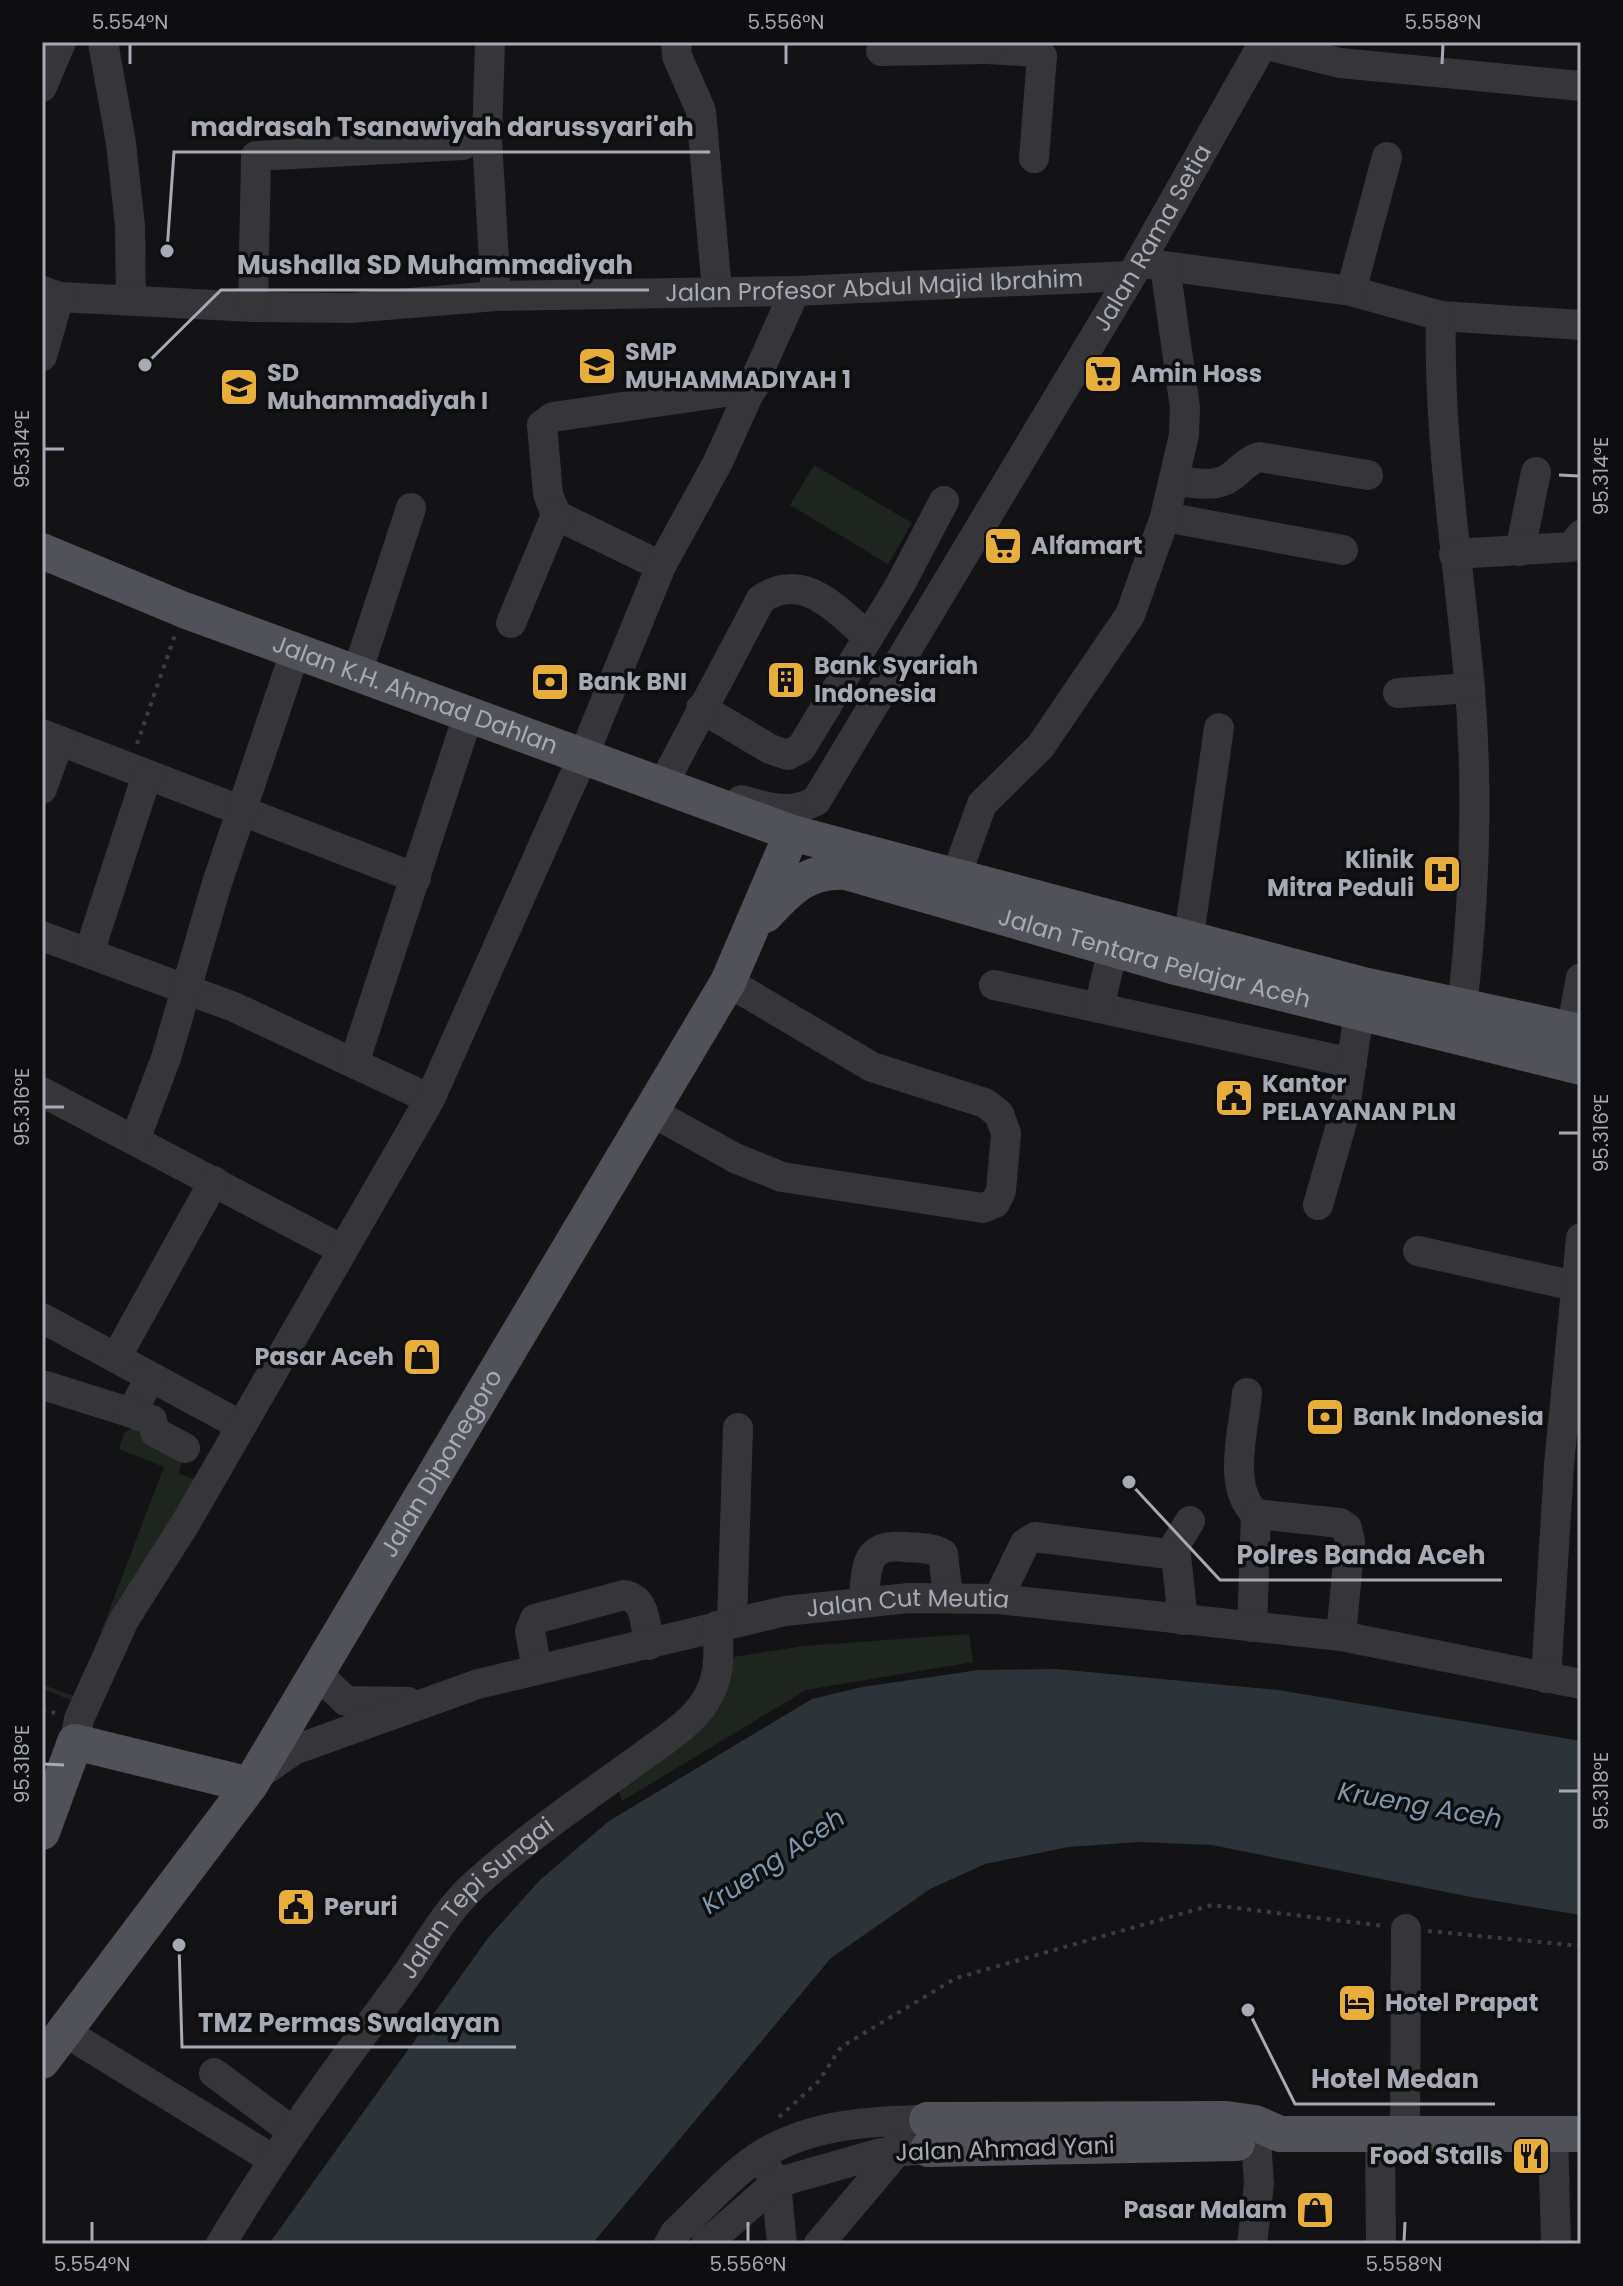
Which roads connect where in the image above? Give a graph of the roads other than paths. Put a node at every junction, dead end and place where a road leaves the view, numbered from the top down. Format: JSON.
{"nodes":[{"id":1,"x":61,"y":42,"type":"edge"},
{"id":2,"x":103,"y":42,"type":"edge"},
{"id":3,"x":490,"y":42,"type":"edge"},
{"id":4,"x":676,"y":42,"type":"edge"},
{"id":5,"x":1264,"y":43,"type":"edge"},
{"id":6,"x":986,"y":46,"type":"edge"},
{"id":7,"x":881,"y":51,"type":"dead end"},
{"id":8,"x":1581,"y":86,"type":"edge"},
{"id":9,"x":42,"y":87,"type":"edge"},
{"id":10,"x":463,"y":145,"type":"dead end"},
{"id":11,"x":1387,"y":157,"type":"dead end"},
{"id":12,"x":1034,"y":158,"type":"dead end"},
{"id":13,"x":1145,"y":268,"type":"junction"},
{"id":14,"x":717,"y":291,"type":"junction"},
{"id":15,"x":795,"y":291,"type":"junction"},
{"id":16,"x":1351,"y":291,"type":"junction"},
{"id":17,"x":50,"y":294,"type":"edge"},
{"id":18,"x":496,"y":296,"type":"junction"},
{"id":19,"x":131,"y":299,"type":"junction"},
{"id":20,"x":253,"y":307,"type":"junction"},
{"id":21,"x":1441,"y":316,"type":"junction"},
{"id":22,"x":1581,"y":325,"type":"edge"},
{"id":23,"x":42,"y":356,"type":"edge"},
{"id":24,"x":753,"y":388,"type":"junction"},
{"id":25,"x":1536,"y":472,"type":"dead end"},
{"id":26,"x":1368,"y":475,"type":"dead end"},
{"id":27,"x":1175,"y":481,"type":"junction"},
{"id":28,"x":944,"y":501,"type":"dead end"},
{"id":29,"x":411,"y":508,"type":"dead end"},
{"id":30,"x":556,"y":515,"type":"junction"},
{"id":31,"x":1165,"y":517,"type":"junction"},
{"id":32,"x":1581,"y":535,"type":"edge"},
{"id":33,"x":1343,"y":550,"type":"dead end"},
{"id":34,"x":42,"y":551,"type":"edge"},
{"id":35,"x":1520,"y":551,"type":"junction"},
{"id":36,"x":1454,"y":554,"type":"junction"},
{"id":37,"x":661,"y":566,"type":"junction"},
{"id":38,"x":511,"y":623,"type":"dead end"},
{"id":39,"x":869,"y":637,"type":"junction"},
{"id":40,"x":295,"y":652,"type":"junction"},
{"id":41,"x":357,"y":673,"type":"junction"},
{"id":42,"x":1470,"y":688,"type":"junction"},
{"id":43,"x":1398,"y":693,"type":"dead end"},
{"id":44,"x":701,"y":708,"type":"junction"},
{"id":45,"x":468,"y":716,"type":"junction"},
{"id":46,"x":1219,"y":728,"type":"dead end"},
{"id":47,"x":50,"y":737,"type":"edge"},
{"id":48,"x":584,"y":754,"type":"junction"},
{"id":49,"x":138,"y":772,"type":"junction"},
{"id":50,"x":42,"y":789,"type":"edge"},
{"id":51,"x":672,"y":790,"type":"junction"},
{"id":52,"x":816,"y":801,"type":"junction"},
{"id":53,"x":240,"y":812,"type":"junction"},
{"id":54,"x":792,"y":833,"type":"junction"},
{"id":55,"x":899,"y":863,"type":"junction"},
{"id":56,"x":956,"y":876,"type":"junction"},
{"id":57,"x":416,"y":878,"type":"junction"},
{"id":58,"x":748,"y":932,"type":"junction"},
{"id":59,"x":42,"y":936,"type":"edge"},
{"id":60,"x":1189,"y":936,"type":"junction"},
{"id":61,"x":1113,"y":948,"type":"junction"},
{"id":62,"x":89,"y":953,"type":"junction"},
{"id":63,"x":1581,"y":978,"type":"edge"},
{"id":64,"x":728,"y":982,"type":"junction"},
{"id":65,"x":994,"y":985,"type":"dead end"},
{"id":66,"x":187,"y":988,"type":"junction"},
{"id":67,"x":1359,"y":998,"type":"junction"},
{"id":68,"x":1099,"y":1008,"type":"junction"},
{"id":69,"x":1462,"y":1008,"type":"junction"},
{"id":70,"x":1576,"y":1031,"type":"edge"},
{"id":71,"x":354,"y":1063,"type":"junction"},
{"id":72,"x":1352,"y":1063,"type":"junction"},
{"id":73,"x":1581,"y":1067,"type":"edge"},
{"id":74,"x":42,"y":1092,"type":"edge"},
{"id":75,"x":430,"y":1099,"type":"junction"},
{"id":76,"x":652,"y":1112,"type":"junction"},
{"id":77,"x":135,"y":1140,"type":"junction"},
{"id":78,"x":214,"y":1181,"type":"junction"},
{"id":79,"x":1318,"y":1205,"type":"dead end"},
{"id":80,"x":1581,"y":1238,"type":"edge"},
{"id":81,"x":341,"y":1249,"type":"junction"},
{"id":82,"x":1418,"y":1251,"type":"dead end"},
{"id":83,"x":1575,"y":1286,"type":"junction"},
{"id":84,"x":42,"y":1318,"type":"edge"},
{"id":85,"x":117,"y":1356,"type":"junction"},
{"id":86,"x":150,"y":1377,"type":"junction"},
{"id":87,"x":46,"y":1386,"type":"dead end"},
{"id":88,"x":1247,"y":1393,"type":"dead end"},
{"id":89,"x":132,"y":1413,"type":"junction"},
{"id":90,"x":240,"y":1425,"type":"junction"},
{"id":91,"x":738,"y":1428,"type":"dead end"},
{"id":92,"x":185,"y":1448,"type":"dead end"},
{"id":93,"x":1256,"y":1514,"type":"junction"},
{"id":94,"x":1190,"y":1521,"type":"dead end"},
{"id":95,"x":1176,"y":1555,"type":"junction"},
{"id":96,"x":948,"y":1597,"type":"junction"},
{"id":97,"x":998,"y":1599,"type":"junction"},
{"id":98,"x":863,"y":1602,"type":"junction"},
{"id":99,"x":1183,"y":1620,"type":"junction"},
{"id":100,"x":724,"y":1624,"type":"junction"},
{"id":101,"x":1252,"y":1627,"type":"junction"},
{"id":102,"x":1341,"y":1636,"type":"junction"},
{"id":103,"x":649,"y":1645,"type":"junction"},
{"id":104,"x":319,"y":1665,"type":"junction"},
{"id":105,"x":537,"y":1670,"type":"junction"},
{"id":106,"x":1546,"y":1678,"type":"junction"},
{"id":107,"x":1581,"y":1684,"type":"edge"},
{"id":108,"x":434,"y":1702,"type":"junction"},
{"id":109,"x":75,"y":1742,"type":"junction"},
{"id":110,"x":253,"y":1781,"type":"junction"},
{"id":111,"x":42,"y":1832,"type":"edge"},
{"id":112,"x":1406,"y":1929,"type":"road end"},
{"id":113,"x":65,"y":2032,"type":"junction"},
{"id":114,"x":42,"y":2061,"type":"edge"},
{"id":115,"x":214,"y":2073,"type":"dead end"},
{"id":116,"x":292,"y":2131,"type":"junction"},
{"id":117,"x":1264,"y":2134,"type":"junction"},
{"id":118,"x":1392,"y":2134,"type":"junction"},
{"id":119,"x":1567,"y":2134,"type":"edge"},
{"id":120,"x":912,"y":2135,"type":"junction"},
{"id":121,"x":759,"y":2155,"type":"junction"},
{"id":122,"x":272,"y":2159,"type":"junction"},
{"id":123,"x":776,"y":2183,"type":"junction"},
{"id":124,"x":221,"y":2244,"type":"edge"},
{"id":125,"x":669,"y":2244,"type":"edge"},
{"id":126,"x":706,"y":2244,"type":"edge"},
{"id":127,"x":782,"y":2244,"type":"edge"},
{"id":128,"x":819,"y":2244,"type":"edge"},
{"id":129,"x":1252,"y":2244,"type":"edge"},
{"id":130,"x":1381,"y":2244,"type":"edge"},
{"id":131,"x":1556,"y":2244,"type":"edge"}],
"edges":[{"from":1,"to":9,"type":"street"},
{"from":2,"to":19,"type":"street"},
{"from":3,"to":18,"type":"street"},
{"from":4,"to":14,"type":"street"},
{"from":5,"to":8,"type":"street"},
{"from":5,"to":13,"type":"street","name":"Jalan Rama Setia"},
{"from":6,"to":7,"type":"street"},
{"from":6,"to":12,"type":"street"},
{"from":10,"to":20,"type":"street"},
{"from":11,"to":16,"type":"street"},
{"from":13,"to":15,"type":"street","name":"Jalan Profesor Abdul Majid Ibrahim"},
{"from":13,"to":16,"type":"street","name":"Jalan Profesor Abdul Majid Ibrahim"},
{"from":13,"to":27,"type":"street"},
{"from":13,"to":52,"type":"street","name":"Jalan Rama Setia"},
{"from":14,"to":15,"type":"street","name":"Jalan Profesor Abdul Majid Ibrahim"},
{"from":14,"to":18,"type":"street","name":"Jalan Profesor Abdul Majid Ibrahim"},
{"from":15,"to":24,"type":"street"},
{"from":16,"to":21,"type":"street","name":"Jalan Profesor Abdul Majid Ibrahim"},
{"from":17,"to":19,"type":"street","name":"Jalan Profesor Abdul Majid Ibrahim"},
{"from":17,"to":23,"type":"street"},
{"from":18,"to":20,"type":"street","name":"Jalan Profesor Abdul Majid Ibrahim"},
{"from":19,"to":20,"type":"street","name":"Jalan Profesor Abdul Majid Ibrahim"},
{"from":21,"to":22,"type":"street","name":"Jalan Profesor Abdul Majid Ibrahim"},
{"from":21,"to":36,"type":"street"},
{"from":24,"to":30,"type":"street"},
{"from":24,"to":37,"type":"street"},
{"from":25,"to":35,"type":"street"},
{"from":26,"to":27,"type":"street"},
{"from":27,"to":31,"type":"street"},
{"from":28,"to":39,"type":"street"},
{"from":29,"to":41,"type":"street"},
{"from":30,"to":37,"type":"street"},
{"from":30,"to":38,"type":"street"},
{"from":31,"to":33,"type":"street"},
{"from":31,"to":56,"type":"street"},
{"from":32,"to":35,"type":"street"},
{"from":34,"to":40,"type":"main road","name":"Jalan K.H. Ahmad Dahlan"},
{"from":35,"to":36,"type":"street"},
{"from":36,"to":42,"type":"street"},
{"from":37,"to":48,"type":"street"},
{"from":39,"to":44,"type":"street"},
{"from":39,"to":44,"type":"street"},
{"from":40,"to":41,"type":"main road","name":"Jalan K.H. Ahmad Dahlan"},
{"from":40,"to":53,"type":"street"},
{"from":41,"to":45,"type":"main road","name":"Jalan K.H. Ahmad Dahlan"},
{"from":42,"to":43,"type":"street"},
{"from":42,"to":69,"type":"street"},
{"from":44,"to":51,"type":"street"},
{"from":45,"to":48,"type":"main road","name":"Jalan K.H. Ahmad Dahlan"},
{"from":45,"to":57,"type":"street"},
{"from":46,"to":60,"type":"street"},
{"from":47,"to":49,"type":"street"},
{"from":47,"to":50,"type":"street"},
{"from":48,"to":51,"type":"main road","name":"Jalan K.H. Ahmad Dahlan"},
{"from":48,"to":75,"type":"street"},
{"from":49,"to":53,"type":"street"},
{"from":49,"to":62,"type":"street"},
{"from":51,"to":52,"type":"street"},
{"from":51,"to":54,"type":"main road","name":"Jalan K.H. Ahmad Dahlan"},
{"from":52,"to":55,"type":"street"},
{"from":53,"to":57,"type":"street"},
{"from":53,"to":66,"type":"street"},
{"from":54,"to":55,"type":"main road","name":"Jalan Tentara Pelajar Aceh"},
{"from":54,"to":58,"type":"main road","name":"Jalan Diponegoro"},
{"from":55,"to":56,"type":"main road","name":"Jalan Tentara Pelajar Aceh"},
{"from":56,"to":60,"type":"main road","name":"Jalan Tentara Pelajar Aceh"},
{"from":57,"to":71,"type":"street"},
{"from":58,"to":61,"type":"main road","name":"Jalan Tentara Pelajar Aceh"},
{"from":58,"to":64,"type":"main road","name":"Jalan Diponegoro"},
{"from":59,"to":62,"type":"street"},
{"from":60,"to":67,"type":"main road","name":"Jalan Tentara Pelajar Aceh"},
{"from":61,"to":67,"type":"main road","name":"Jalan Tentara Pelajar Aceh"},
{"from":61,"to":68,"type":"street"},
{"from":62,"to":66,"type":"street"},
{"from":63,"to":70,"type":"street"},
{"from":64,"to":76,"type":"main road","name":"Jalan Diponegoro"},
{"from":64,"to":76,"type":"street"},
{"from":65,"to":68,"type":"street"},
{"from":66,"to":71,"type":"street"},
{"from":66,"to":77,"type":"street"},
{"from":67,"to":69,"type":"main road","name":"Jalan Tentara Pelajar Aceh"},
{"from":67,"to":72,"type":"street"},
{"from":67,"to":73,"type":"main road","name":"Jalan Tentara Pelajar Aceh"},
{"from":68,"to":72,"type":"street"},
{"from":69,"to":70,"type":"main road","name":"Jalan Tentara Pelajar Aceh"},
{"from":71,"to":75,"type":"street"},
{"from":72,"to":79,"type":"street"},
{"from":74,"to":77,"type":"street"},
{"from":75,"to":81,"type":"street"},
{"from":76,"to":104,"type":"main road","name":"Jalan Diponegoro"},
{"from":77,"to":78,"type":"street"},
{"from":78,"to":81,"type":"street"},
{"from":78,"to":85,"type":"street"},
{"from":80,"to":83,"type":"street"},
{"from":81,"to":90,"type":"street"},
{"from":82,"to":83,"type":"street"},
{"from":83,"to":106,"type":"street"},
{"from":84,"to":85,"type":"street"},
{"from":85,"to":86,"type":"street"},
{"from":86,"to":89,"type":"street"},
{"from":86,"to":90,"type":"street"},
{"from":87,"to":89,"type":"street"},
{"from":88,"to":93,"type":"street"},
{"from":89,"to":92,"type":"street"},
{"from":90,"to":109,"type":"street"},
{"from":91,"to":100,"type":"street","name":"Jalan Tepi Sungai"},
{"from":93,"to":101,"type":"street"},
{"from":93,"to":102,"type":"street"},
{"from":94,"to":95,"type":"street"},
{"from":95,"to":97,"type":"street"},
{"from":95,"to":99,"type":"street"},
{"from":96,"to":97,"type":"street","name":"Jalan Cut Meutia"},
{"from":96,"to":98,"type":"street","name":"Jalan Cut Meutia"},
{"from":96,"to":98,"type":"street"},
{"from":97,"to":99,"type":"street","name":"Jalan Cut Meutia"},
{"from":98,"to":100,"type":"street","name":"Jalan Cut Meutia"},
{"from":99,"to":101,"type":"street","name":"Jalan Cut Meutia"},
{"from":100,"to":103,"type":"street","name":"Jalan Cut Meutia"},
{"from":100,"to":116,"type":"street","name":"Jalan Tepi Sungai"},
{"from":101,"to":102,"type":"street","name":"Jalan Cut Meutia"},
{"from":102,"to":106,"type":"street","name":"Jalan Cut Meutia"},
{"from":103,"to":105,"type":"street","name":"Jalan Cut Meutia"},
{"from":103,"to":105,"type":"street"},
{"from":104,"to":108,"type":"street"},
{"from":104,"to":110,"type":"main road","name":"Jalan Diponegoro"},
{"from":105,"to":108,"type":"street","name":"Jalan Cut Meutia"},
{"from":106,"to":107,"type":"street","name":"Jalan Cut Meutia"},
{"from":108,"to":110,"type":"street","name":"Jalan Cut Meutia"},
{"from":109,"to":110,"type":"main road"},
{"from":109,"to":111,"type":"main road"},
{"from":110,"to":113,"type":"main road","name":"Jalan Diponegoro"},
{"from":112,"to":118,"type":"street"},
{"from":113,"to":114,"type":"main road","name":"Jalan Diponegoro"},
{"from":113,"to":122,"type":"street"},
{"from":115,"to":116,"type":"street"},
{"from":116,"to":122,"type":"street","name":"Jalan Tepi Sungai"},
{"from":117,"to":118,"type":"main road"},
{"from":117,"to":120,"type":"main road"},
{"from":117,"to":129,"type":"street"},
{"from":118,"to":119,"type":"main road"},
{"from":118,"to":130,"type":"street"},
{"from":119,"to":131,"type":"street"},
{"from":120,"to":121,"type":"street"},
{"from":120,"to":123,"type":"street","name":"Jalan Ahmad Yani"},
{"from":120,"to":128,"type":"street"},
{"from":121,"to":123,"type":"street"},
{"from":121,"to":125,"type":"street"},
{"from":122,"to":124,"type":"street","name":"Jalan Tepi Sungai"},
{"from":123,"to":126,"type":"street","name":"Jalan Ahmad Yani"},
{"from":123,"to":127,"type":"street"}]}
